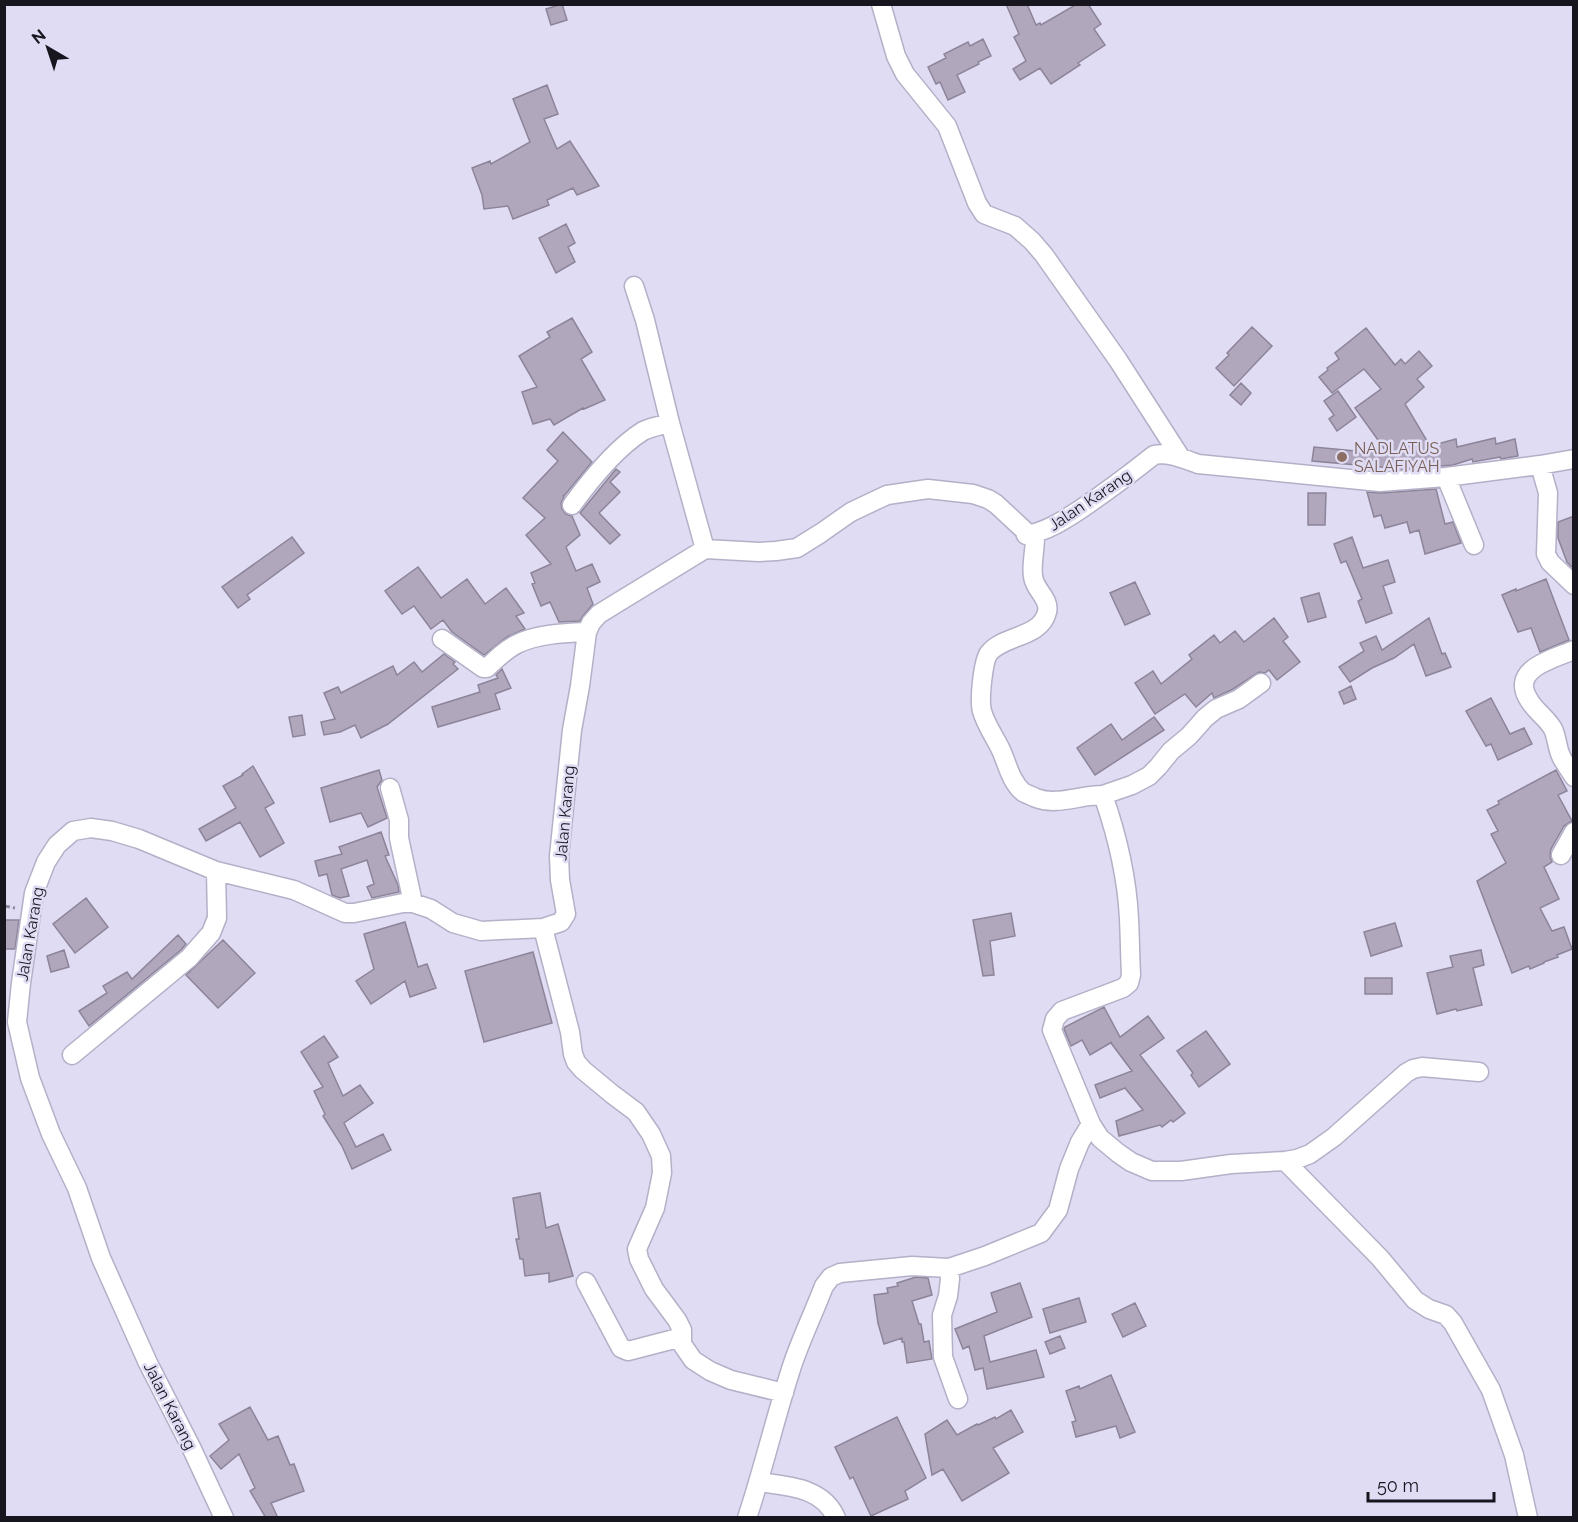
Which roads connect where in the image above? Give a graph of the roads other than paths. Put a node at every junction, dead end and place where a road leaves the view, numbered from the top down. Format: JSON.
{"nodes":[{"id":1,"x":881,"y":4,"type":"edge"},
{"id":2,"x":634,"y":286,"type":"dead end"},
{"id":3,"x":670,"y":423,"type":"junction"},
{"id":4,"x":1181,"y":458,"type":"junction"},
{"id":5,"x":1574,"y":459,"type":"edge"},
{"id":6,"x":1540,"y":465,"type":"junction"},
{"id":7,"x":1446,"y":477,"type":"junction"},
{"id":8,"x":572,"y":505,"type":"dead end"},
{"id":9,"x":1035,"y":534,"type":"junction"},
{"id":10,"x":1474,"y":544,"type":"dead end"},
{"id":11,"x":705,"y":549,"type":"junction"},
{"id":12,"x":1574,"y":585,"type":"edge"},
{"id":13,"x":586,"y":632,"type":"junction"},
{"id":14,"x":442,"y":639,"type":"dead end"},
{"id":15,"x":1574,"y":650,"type":"edge"},
{"id":16,"x":1261,"y":683,"type":"dead end"},
{"id":17,"x":1574,"y":777,"type":"edge"},
{"id":18,"x":390,"y":788,"type":"dead end"},
{"id":19,"x":1103,"y":795,"type":"junction"},
{"id":20,"x":1574,"y":832,"type":"edge"},
{"id":21,"x":1561,"y":855,"type":"dead end"},
{"id":22,"x":216,"y":871,"type":"junction"},
{"id":23,"x":413,"y":903,"type":"junction"},
{"id":24,"x":543,"y":928,"type":"junction"},
{"id":25,"x":72,"y":1055,"type":"dead end"},
{"id":26,"x":1479,"y":1072,"type":"dead end"},
{"id":27,"x":1091,"y":1124,"type":"junction"},
{"id":28,"x":1285,"y":1161,"type":"junction"},
{"id":29,"x":949,"y":1268,"type":"junction"},
{"id":30,"x":586,"y":1282,"type":"dead end"},
{"id":31,"x":682,"y":1337,"type":"junction"},
{"id":32,"x":784,"y":1393,"type":"junction"},
{"id":33,"x":958,"y":1399,"type":"dead end"},
{"id":34,"x":759,"y":1482,"type":"junction"},
{"id":35,"x":224,"y":1518,"type":"edge"},
{"id":36,"x":747,"y":1518,"type":"edge"},
{"id":37,"x":836,"y":1518,"type":"edge"},
{"id":38,"x":1528,"y":1518,"type":"edge"}],
"edges":[{"from":1,"to":4,"type":"street"},
{"from":2,"to":3,"type":"street"},
{"from":3,"to":8,"type":"street"},
{"from":3,"to":11,"type":"street"},
{"from":4,"to":7,"type":"street","name":"Jalan Karang"},
{"from":4,"to":9,"type":"street","name":"Jalan Karang"},
{"from":5,"to":6,"type":"street","name":"Jalan Karang"},
{"from":6,"to":7,"type":"street","name":"Jalan Karang"},
{"from":6,"to":12,"type":"street"},
{"from":7,"to":10,"type":"street"},
{"from":9,"to":11,"type":"street","name":"Jalan Karang"},
{"from":9,"to":19,"type":"street"},
{"from":11,"to":13,"type":"street"},
{"from":13,"to":14,"type":"street"},
{"from":13,"to":24,"type":"street","name":"Jalan Karang"},
{"from":15,"to":17,"type":"street"},
{"from":16,"to":19,"type":"street"},
{"from":18,"to":23,"type":"street"},
{"from":19,"to":27,"type":"street"},
{"from":20,"to":21,"type":"street"},
{"from":22,"to":23,"type":"street","name":"Jalan Karang"},
{"from":22,"to":25,"type":"street"},
{"from":22,"to":35,"type":"street","name":"Jalan Karang"},
{"from":23,"to":24,"type":"street"},
{"from":24,"to":31,"type":"street"},
{"from":26,"to":28,"type":"street"},
{"from":27,"to":28,"type":"street"},
{"from":27,"to":29,"type":"street"},
{"from":28,"to":38,"type":"street"},
{"from":29,"to":32,"type":"street"},
{"from":29,"to":33,"type":"street"},
{"from":30,"to":31,"type":"street"},
{"from":31,"to":32,"type":"street"},
{"from":32,"to":34,"type":"street"},
{"from":34,"to":36,"type":"street"},
{"from":34,"to":37,"type":"street"}]}
